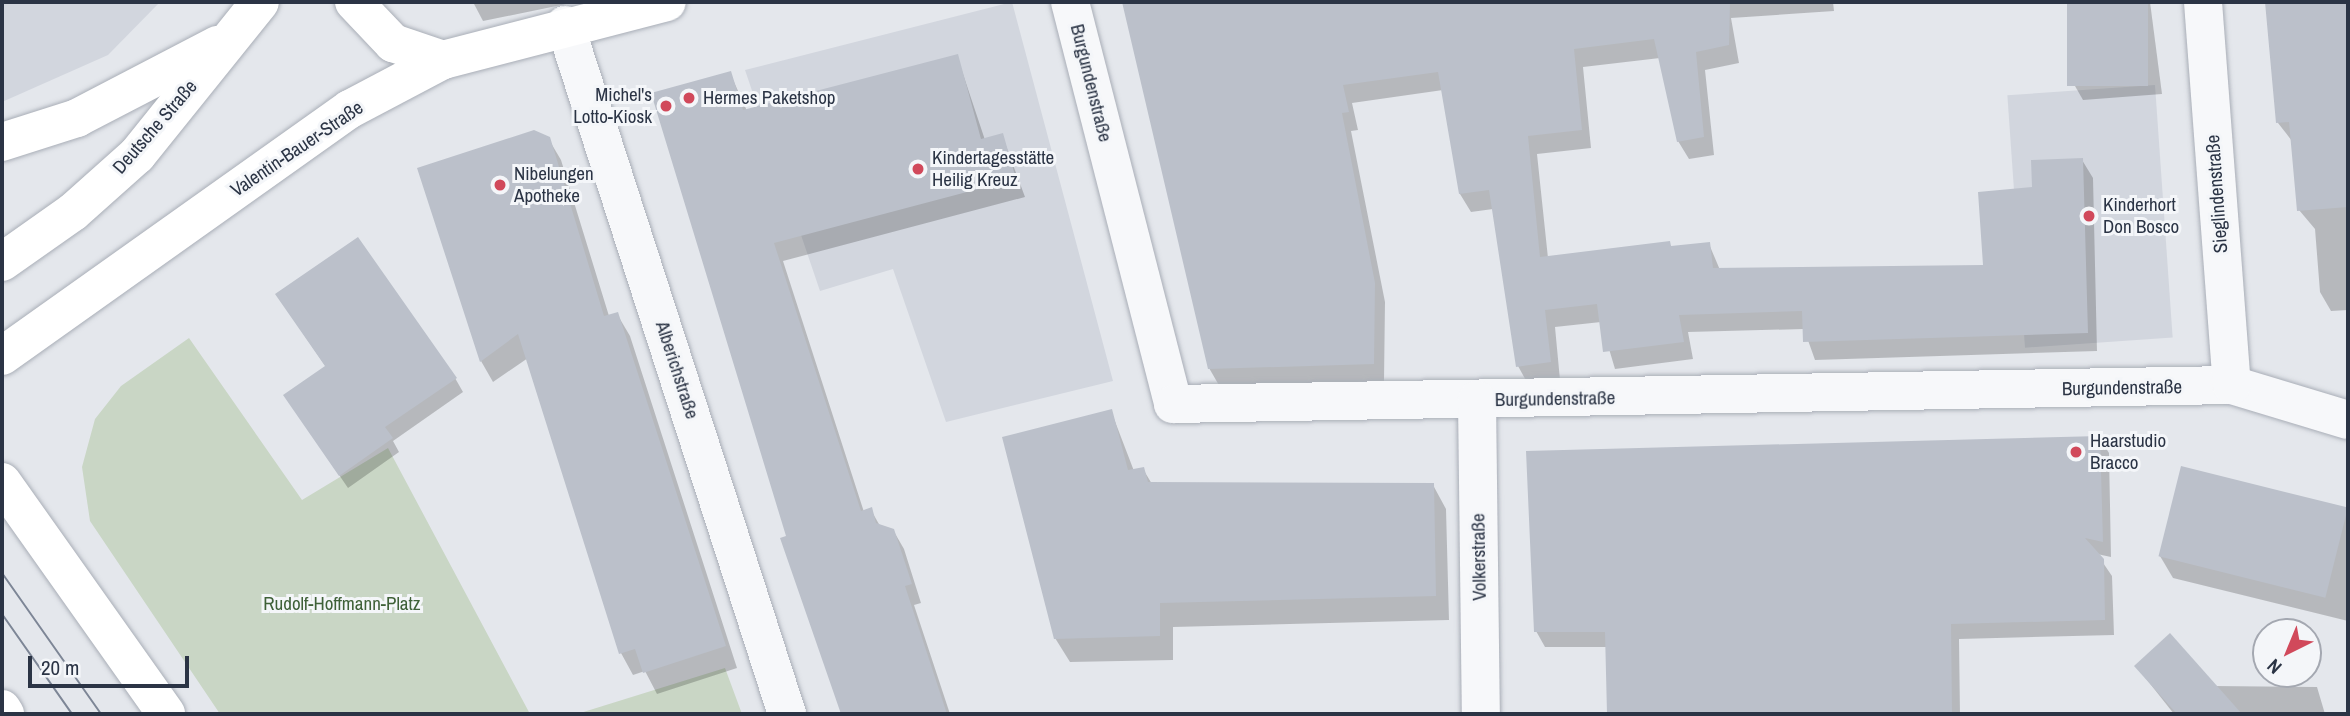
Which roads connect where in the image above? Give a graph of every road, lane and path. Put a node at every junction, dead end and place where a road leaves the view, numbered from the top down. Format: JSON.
{"nodes":[{"id":1,"x":260,"y":2,"type":"edge"},
{"id":2,"x":354,"y":2,"type":"edge"},
{"id":3,"x":667,"y":2,"type":"edge"},
{"id":4,"x":1070,"y":2,"type":"edge"},
{"id":5,"x":2203,"y":2,"type":"edge"},
{"id":6,"x":565,"y":25,"type":"junction"},
{"id":7,"x":231,"y":38,"type":"junction"},
{"id":8,"x":443,"y":60,"type":"junction"},
{"id":9,"x":2,"y":142,"type":"edge"},
{"id":10,"x":2,"y":262,"type":"edge"},
{"id":11,"x":2,"y":356,"type":"edge"},
{"id":12,"x":2232,"y":385,"type":"junction"},
{"id":13,"x":1477,"y":400,"type":"junction"},
{"id":14,"x":2348,"y":420,"type":"edge"},
{"id":15,"x":2,"y":482,"type":"edge"},
{"id":16,"x":2,"y":709,"type":"edge"},
{"id":17,"x":5,"y":714,"type":"edge"},
{"id":18,"x":166,"y":714,"type":"edge"},
{"id":19,"x":787,"y":714,"type":"edge"},
{"id":20,"x":1481,"y":714,"type":"edge"}],
"edges":[{"from":1,"to":7,"type":"main road","name":"Deutsche Straße"},
{"from":2,"to":8,"type":"main road"},
{"from":3,"to":6,"type":"main road","name":"Valentin-Bauer-Straße"},
{"from":4,"to":13,"type":"street","name":"Burgundenstraße"},
{"from":5,"to":12,"type":"street","name":"Sieglindenstraße"},
{"from":6,"to":8,"type":"main road","name":"Valentin-Bauer-Straße"},
{"from":6,"to":19,"type":"street","name":"Alberichstraße"},
{"from":7,"to":9,"type":"main road"},
{"from":7,"to":10,"type":"main road","name":"Deutsche Straße"},
{"from":8,"to":11,"type":"main road","name":"Valentin-Bauer-Straße"},
{"from":12,"to":13,"type":"street","name":"Burgundenstraße"},
{"from":12,"to":14,"type":"street","name":"Burgundenstraße"},
{"from":13,"to":20,"type":"street","name":"Volkerstraße"},
{"from":15,"to":18,"type":"main road"},
{"from":16,"to":17,"type":"main road"}]}
